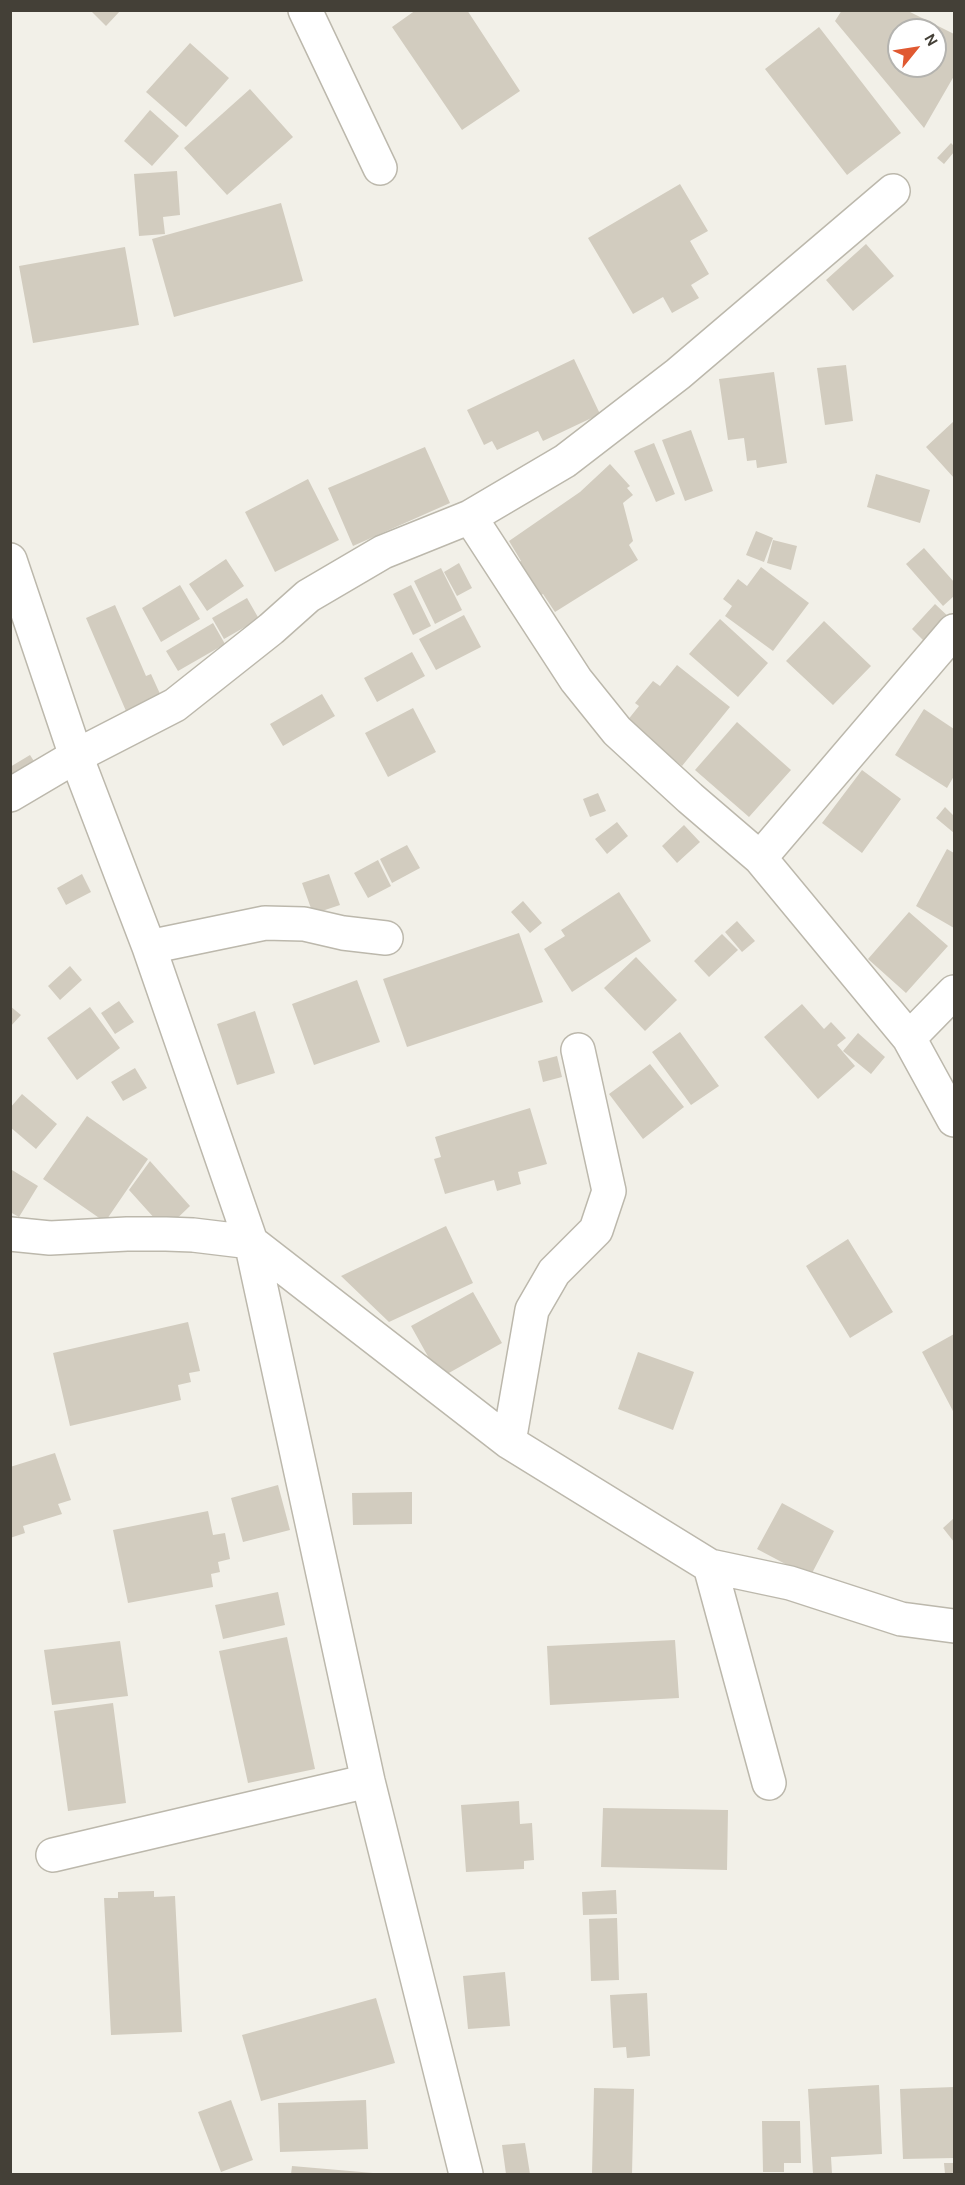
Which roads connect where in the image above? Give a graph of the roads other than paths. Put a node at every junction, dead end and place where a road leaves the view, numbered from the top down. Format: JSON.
{"nodes":[{"id":1,"x":305,"y":10,"type":"edge"},
{"id":2,"x":380,"y":168,"type":"dead end"},
{"id":3,"x":893,"y":191,"type":"dead end"},
{"id":4,"x":470,"y":518,"type":"junction"},
{"id":5,"x":10,"y":560,"type":"edge"},
{"id":6,"x":954,"y":631,"type":"edge"},
{"id":7,"x":76,"y":756,"type":"junction"},
{"id":8,"x":10,"y":795,"type":"edge"},
{"id":9,"x":759,"y":858,"type":"junction"},
{"id":10,"x":386,"y":938,"type":"dead end"},
{"id":11,"x":149,"y":948,"type":"junction"},
{"id":12,"x":954,"y":992,"type":"edge"},
{"id":13,"x":909,"y":1038,"type":"junction"},
{"id":14,"x":578,"y":1050,"type":"dead end"},
{"id":15,"x":954,"y":1120,"type":"edge"},
{"id":16,"x":10,"y":1234,"type":"edge"},
{"id":17,"x":251,"y":1242,"type":"junction"},
{"id":18,"x":509,"y":1442,"type":"junction"},
{"id":19,"x":710,"y":1566,"type":"junction"},
{"id":20,"x":954,"y":1626,"type":"edge"},
{"id":21,"x":368,"y":1781,"type":"junction"},
{"id":22,"x":769,"y":1783,"type":"dead end"},
{"id":23,"x":53,"y":1855,"type":"dead end"},
{"id":24,"x":466,"y":2175,"type":"edge"}],
"edges":[{"from":1,"to":2,"type":"street"},
{"from":3,"to":4,"type":"street"},
{"from":4,"to":7,"type":"street"},
{"from":4,"to":9,"type":"street"},
{"from":5,"to":7,"type":"street"},
{"from":6,"to":9,"type":"street"},
{"from":7,"to":8,"type":"street"},
{"from":7,"to":11,"type":"street"},
{"from":9,"to":13,"type":"street"},
{"from":10,"to":11,"type":"street"},
{"from":11,"to":17,"type":"street"},
{"from":12,"to":13,"type":"street"},
{"from":13,"to":15,"type":"street"},
{"from":14,"to":18,"type":"street"},
{"from":16,"to":17,"type":"street"},
{"from":17,"to":18,"type":"street"},
{"from":17,"to":21,"type":"street"},
{"from":18,"to":19,"type":"street"},
{"from":19,"to":20,"type":"street"},
{"from":19,"to":22,"type":"street"},
{"from":21,"to":23,"type":"street"},
{"from":21,"to":24,"type":"street"}]}
